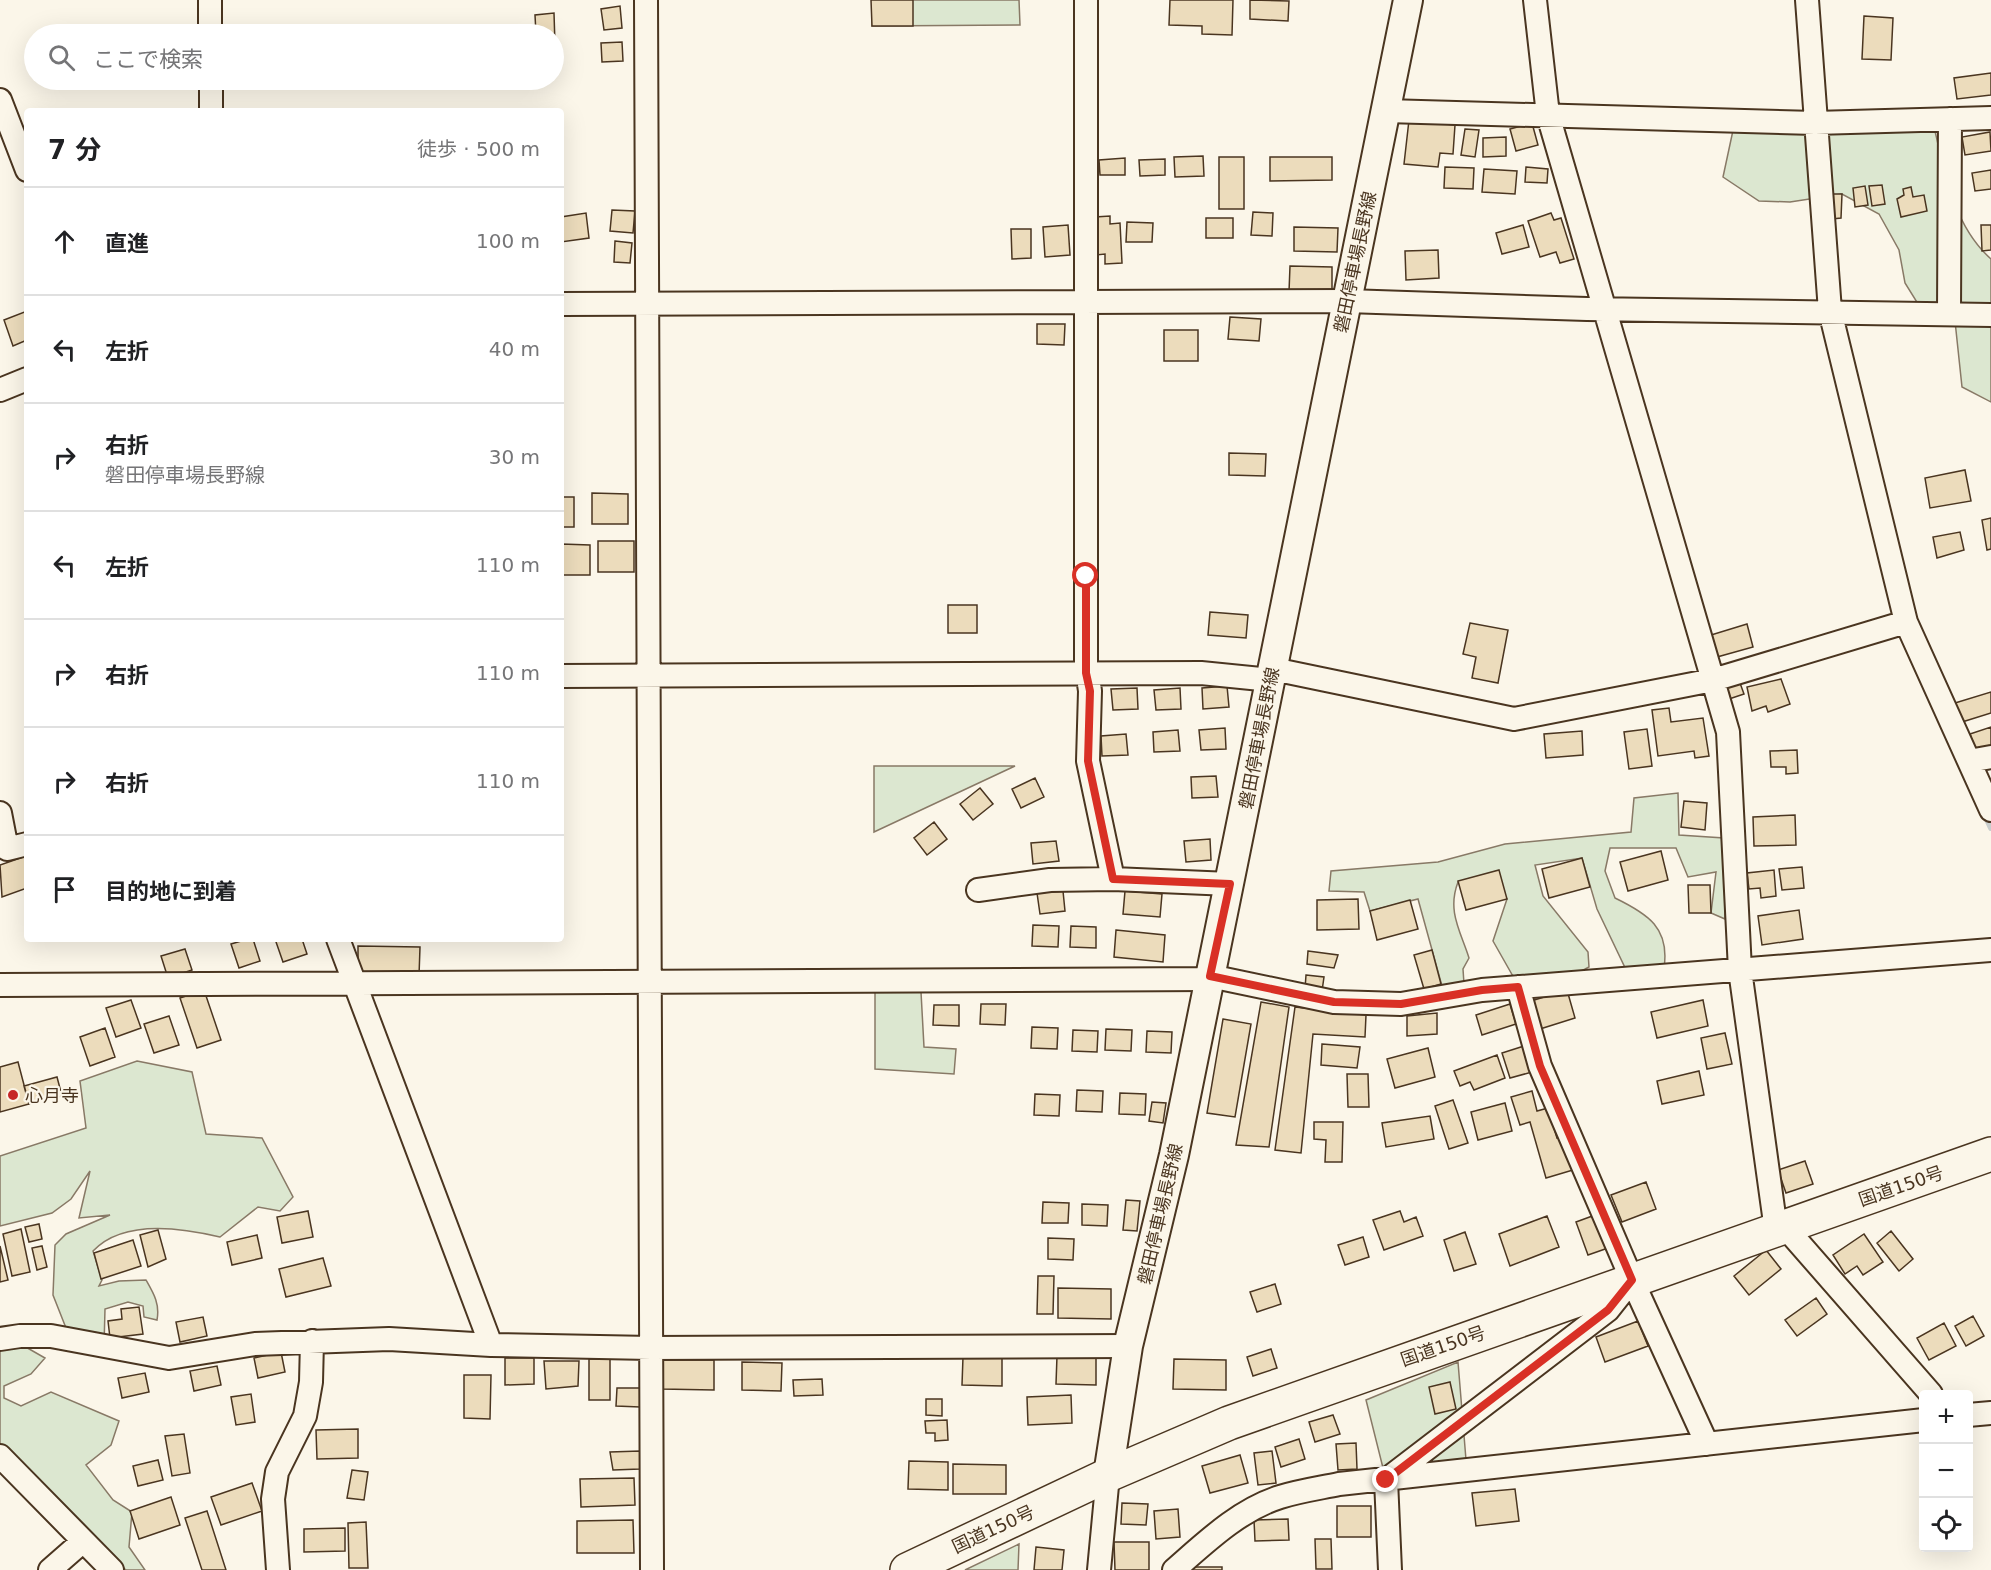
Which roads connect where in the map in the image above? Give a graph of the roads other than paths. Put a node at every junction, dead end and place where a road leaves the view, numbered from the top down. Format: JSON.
{"nodes":[{"id":1,"x":210,"y":0,"type":"edge"},
{"id":2,"x":646,"y":0,"type":"edge"},
{"id":3,"x":1086,"y":0,"type":"edge"},
{"id":4,"x":1408,"y":0,"type":"edge"},
{"id":5,"x":1535,"y":0,"type":"edge"},
{"id":6,"x":1807,"y":0,"type":"edge"},
{"id":7,"x":210,"y":24,"type":"edge"},
{"id":8,"x":211,"y":90,"type":"edge"},
{"id":9,"x":0,"y":100,"type":"edge"},
{"id":10,"x":211,"y":108,"type":"edge"},
{"id":11,"x":1386,"y":111,"type":"junction"},
{"id":12,"x":1548,"y":115,"type":"junction"},
{"id":13,"x":1991,"y":118,"type":"edge"},
{"id":14,"x":1950,"y":119,"type":"junction"},
{"id":15,"x":1815,"y":123,"type":"junction"},
{"id":16,"x":24,"y":162,"type":"edge"},
{"id":17,"x":1347,"y":301,"type":"junction"},
{"id":18,"x":648,"y":303,"type":"junction"},
{"id":19,"x":1086,"y":303,"type":"junction"},
{"id":20,"x":564,"y":304,"type":"edge"},
{"id":21,"x":1597,"y":309,"type":"junction"},
{"id":22,"x":1830,"y":311,"type":"junction"},
{"id":23,"x":1949,"y":312,"type":"junction"},
{"id":24,"x":1991,"y":315,"type":"edge"},
{"id":25,"x":24,"y":381,"type":"edge"},
{"id":26,"x":0,"y":390,"type":"edge"},
{"id":27,"x":1906,"y":622,"type":"junction"},
{"id":28,"x":1086,"y":673,"type":"junction"},
{"id":29,"x":1272,"y":675,"type":"junction"},
{"id":30,"x":564,"y":676,"type":"edge"},
{"id":31,"x":649,"y":676,"type":"junction"},
{"id":32,"x":1714,"y":684,"type":"junction"},
{"id":33,"x":1991,"y":757,"type":"edge"},
{"id":34,"x":1969,"y":761,"type":"junction"},
{"id":35,"x":1991,"y":810,"type":"edge"},
{"id":36,"x":0,"y":813,"type":"edge"},
{"id":37,"x":11,"y":848,"type":"edge"},
{"id":38,"x":1113,"y":879,"type":"junction"},
{"id":39,"x":1230,"y":884,"type":"junction"},
{"id":40,"x":978,"y":890,"type":"dead end"},
{"id":41,"x":339,"y":942,"type":"edge"},
{"id":42,"x":1991,"y":950,"type":"edge"},
{"id":43,"x":1740,"y":970,"type":"junction"},
{"id":44,"x":1209,"y":978,"type":"junction"},
{"id":45,"x":353,"y":983,"type":"junction"},
{"id":46,"x":650,"y":984,"type":"junction"},
{"id":47,"x":0,"y":985,"type":"edge"},
{"id":48,"x":1518,"y":987,"type":"junction"},
{"id":49,"x":1991,"y":1154,"type":"edge"},
{"id":50,"x":1780,"y":1228,"type":"junction"},
{"id":51,"x":1632,"y":1280,"type":"junction"},
{"id":52,"x":0,"y":1340,"type":"edge"},
{"id":53,"x":312,"y":1341,"type":"junction"},
{"id":54,"x":491,"y":1345,"type":"junction"},
{"id":55,"x":1128,"y":1346,"type":"junction"},
{"id":56,"x":651,"y":1348,"type":"junction"},
{"id":57,"x":1926,"y":1390,"type":"edge"},
{"id":58,"x":1991,"y":1413,"type":"edge"},
{"id":59,"x":1973,"y":1415,"type":"edge"},
{"id":60,"x":1919,"y":1420,"type":"edge"},
{"id":61,"x":1707,"y":1444,"type":"junction"},
{"id":62,"x":0,"y":1456,"type":"edge"},
{"id":63,"x":1108,"y":1475,"type":"junction"},
{"id":64,"x":1386,"y":1480,"type":"junction"},
{"id":65,"x":82,"y":1542,"type":"junction"},
{"id":66,"x":50,"y":1570,"type":"edge"},
{"id":67,"x":112,"y":1570,"type":"edge"},
{"id":68,"x":278,"y":1570,"type":"edge"},
{"id":69,"x":652,"y":1570,"type":"edge"},
{"id":70,"x":907,"y":1570,"type":"edge"},
{"id":71,"x":1099,"y":1570,"type":"edge"},
{"id":72,"x":1174,"y":1570,"type":"edge"},
{"id":73,"x":1390,"y":1570,"type":"edge"}],
"edges":[{"from":1,"to":7,"type":"street"},
{"from":2,"to":18,"type":"street"},
{"from":3,"to":19,"type":"street"},
{"from":4,"to":11,"type":"main road","name":"磐田停車場長野線"},
{"from":5,"to":12,"type":"street"},
{"from":6,"to":15,"type":"street"},
{"from":8,"to":10,"type":"street"},
{"from":9,"to":16,"type":"street"},
{"from":11,"to":12,"type":"street"},
{"from":11,"to":17,"type":"main road","name":"磐田停車場長野線"},
{"from":12,"to":15,"type":"street"},
{"from":12,"to":21,"type":"street"},
{"from":13,"to":14,"type":"street"},
{"from":14,"to":15,"type":"street"},
{"from":14,"to":23,"type":"street"},
{"from":15,"to":22,"type":"street"},
{"from":17,"to":19,"type":"street"},
{"from":17,"to":21,"type":"street"},
{"from":17,"to":29,"type":"main road","name":"磐田停車場長野線"},
{"from":18,"to":19,"type":"street"},
{"from":18,"to":20,"type":"street"},
{"from":18,"to":31,"type":"street"},
{"from":19,"to":28,"type":"street"},
{"from":21,"to":22,"type":"street"},
{"from":21,"to":32,"type":"street"},
{"from":22,"to":23,"type":"street"},
{"from":22,"to":27,"type":"street"},
{"from":23,"to":24,"type":"street"},
{"from":25,"to":26,"type":"street"},
{"from":27,"to":32,"type":"street"},
{"from":27,"to":34,"type":"street"},
{"from":28,"to":29,"type":"street"},
{"from":28,"to":31,"type":"street"},
{"from":28,"to":38,"type":"street"},
{"from":29,"to":32,"type":"street"},
{"from":29,"to":39,"type":"main road","name":"磐田停車場長野線"},
{"from":30,"to":31,"type":"street"},
{"from":31,"to":46,"type":"street"},
{"from":32,"to":43,"type":"street"},
{"from":33,"to":34,"type":"street"},
{"from":34,"to":35,"type":"street"},
{"from":36,"to":37,"type":"street"},
{"from":38,"to":39,"type":"street"},
{"from":38,"to":40,"type":"street"},
{"from":39,"to":44,"type":"main road","name":"磐田停車場長野線"},
{"from":41,"to":45,"type":"street"},
{"from":42,"to":43,"type":"street"},
{"from":43,"to":48,"type":"street"},
{"from":43,"to":50,"type":"street"},
{"from":44,"to":46,"type":"street"},
{"from":44,"to":48,"type":"street"},
{"from":44,"to":55,"type":"main road","name":"磐田停車場長野線"},
{"from":45,"to":46,"type":"street"},
{"from":45,"to":47,"type":"street"},
{"from":45,"to":54,"type":"street"},
{"from":46,"to":56,"type":"street"},
{"from":48,"to":51,"type":"street"},
{"from":49,"to":50,"type":"highway","name":"国道150号"},
{"from":50,"to":51,"type":"highway","name":"国道150号"},
{"from":50,"to":57,"type":"street"},
{"from":51,"to":61,"type":"street"},
{"from":51,"to":63,"type":"highway","name":"国道150号"},
{"from":51,"to":64,"type":"street"},
{"from":52,"to":53,"type":"street"},
{"from":53,"to":54,"type":"street"},
{"from":53,"to":68,"type":"street"},
{"from":54,"to":56,"type":"street"},
{"from":55,"to":56,"type":"street"},
{"from":55,"to":63,"type":"main road","name":"磐田停車場長野線"},
{"from":56,"to":69,"type":"street"},
{"from":58,"to":59,"type":"street"},
{"from":60,"to":61,"type":"street"},
{"from":61,"to":64,"type":"street"},
{"from":62,"to":65,"type":"street"},
{"from":63,"to":70,"type":"highway","name":"国道150号"},
{"from":63,"to":71,"type":"street"},
{"from":64,"to":72,"type":"street"},
{"from":64,"to":73,"type":"street"},
{"from":65,"to":66,"type":"street"},
{"from":65,"to":67,"type":"street"}]}
